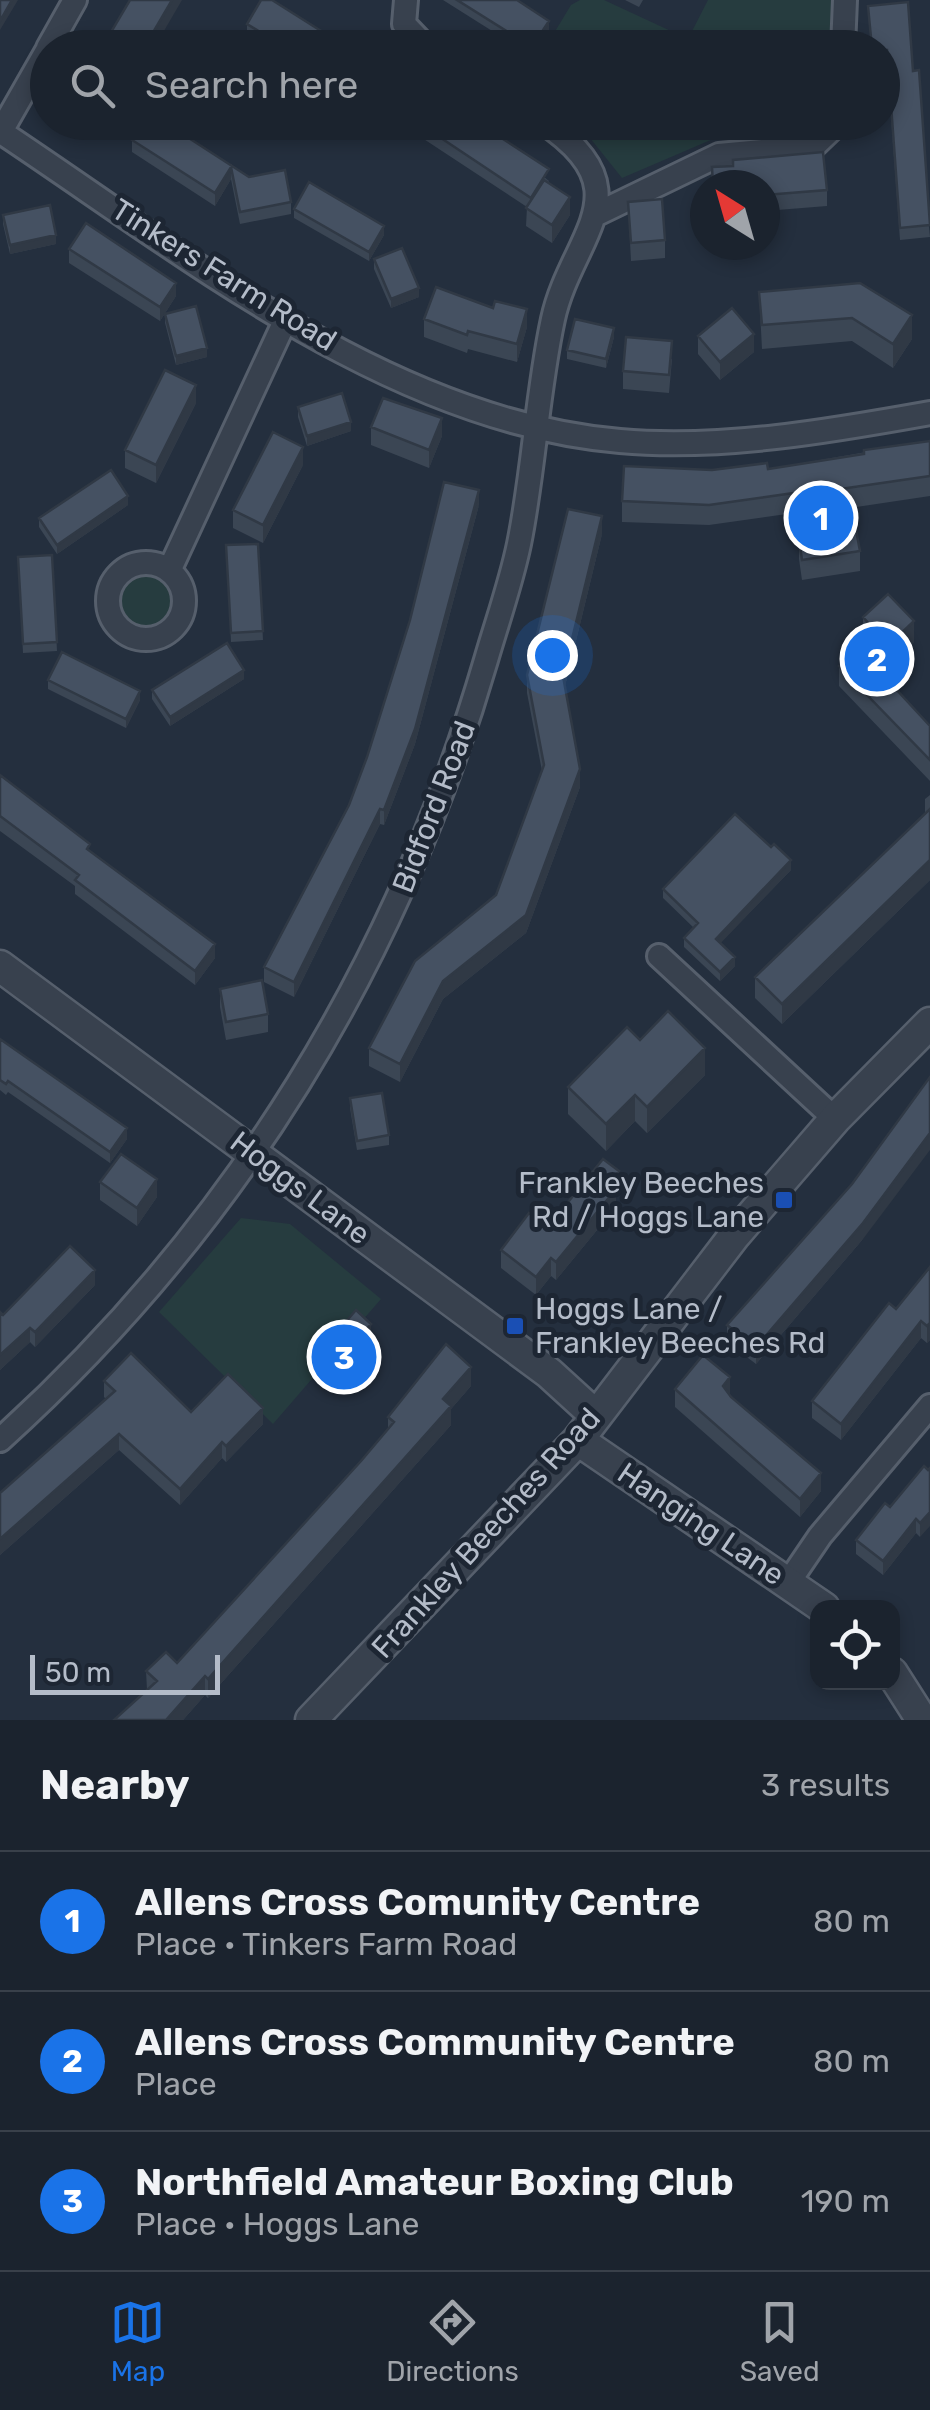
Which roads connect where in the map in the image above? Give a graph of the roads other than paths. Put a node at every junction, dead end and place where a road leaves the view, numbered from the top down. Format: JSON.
{"nodes":[{"id":1,"x":75,"y":0,"type":"edge"},
{"id":2,"x":406,"y":0,"type":"edge"},
{"id":3,"x":845,"y":0,"type":"edge"},
{"id":4,"x":58,"y":30,"type":"edge"},
{"id":5,"x":410,"y":30,"type":"edge"},
{"id":6,"x":844,"y":30,"type":"edge"},
{"id":7,"x":30,"y":80,"type":"edge"},
{"id":8,"x":0,"y":133,"type":"edge"},
{"id":9,"x":567,"y":140,"type":"edge"},
{"id":10,"x":820,"y":140,"type":"edge"},
{"id":11,"x":597,"y":214,"type":"junction"},
{"id":12,"x":286,"y":321,"type":"junction"},
{"id":13,"x":930,"y":413,"type":"edge"},
{"id":14,"x":538,"y":428,"type":"junction"},
{"id":15,"x":169,"y":571,"type":"dead end"},
{"id":16,"x":659,"y":956,"type":"dead end"},
{"id":17,"x":0,"y":966,"type":"edge"},
{"id":18,"x":930,"y":1024,"type":"edge"},
{"id":19,"x":834,"y":1119,"type":"junction"},
{"id":20,"x":254,"y":1156,"type":"junction"},
{"id":21,"x":930,"y":1406,"type":"edge"},
{"id":22,"x":587,"y":1428,"type":"junction"},
{"id":23,"x":0,"y":1440,"type":"edge"},
{"id":24,"x":788,"y":1583,"type":"junction"},
{"id":25,"x":812,"y":1600,"type":"edge"},
{"id":26,"x":900,"y":1686,"type":"edge"},
{"id":27,"x":311,"y":1720,"type":"edge"},
{"id":28,"x":922,"y":1720,"type":"edge"}],
"edges":[{"from":1,"to":4,"type":"street"},
{"from":2,"to":5,"type":"street"},
{"from":3,"to":6,"type":"street"},
{"from":7,"to":8,"type":"street"},
{"from":8,"to":12,"type":"street","name":"Tinkers Farm Road"},
{"from":9,"to":11,"type":"street"},
{"from":10,"to":11,"type":"street"},
{"from":11,"to":14,"type":"street","name":"Bidford Road"},
{"from":12,"to":14,"type":"street","name":"Tinkers Farm Road"},
{"from":12,"to":15,"type":"street"},
{"from":13,"to":14,"type":"street","name":"Tinkers Farm Road"},
{"from":14,"to":20,"type":"street","name":"Bidford Road"},
{"from":16,"to":19,"type":"street"},
{"from":17,"to":20,"type":"street","name":"Hoggs Lane"},
{"from":18,"to":19,"type":"street","name":"Frankley Beeches Road"},
{"from":19,"to":22,"type":"street","name":"Frankley Beeches Road"},
{"from":20,"to":22,"type":"street","name":"Hoggs Lane"},
{"from":20,"to":23,"type":"street","name":"Bidford Road"},
{"from":21,"to":24,"type":"street"},
{"from":22,"to":24,"type":"street","name":"Hanging Lane"},
{"from":22,"to":27,"type":"street","name":"Frankley Beeches Road"},
{"from":24,"to":25,"type":"street","name":"Hanging Lane"},
{"from":26,"to":28,"type":"street"}]}
